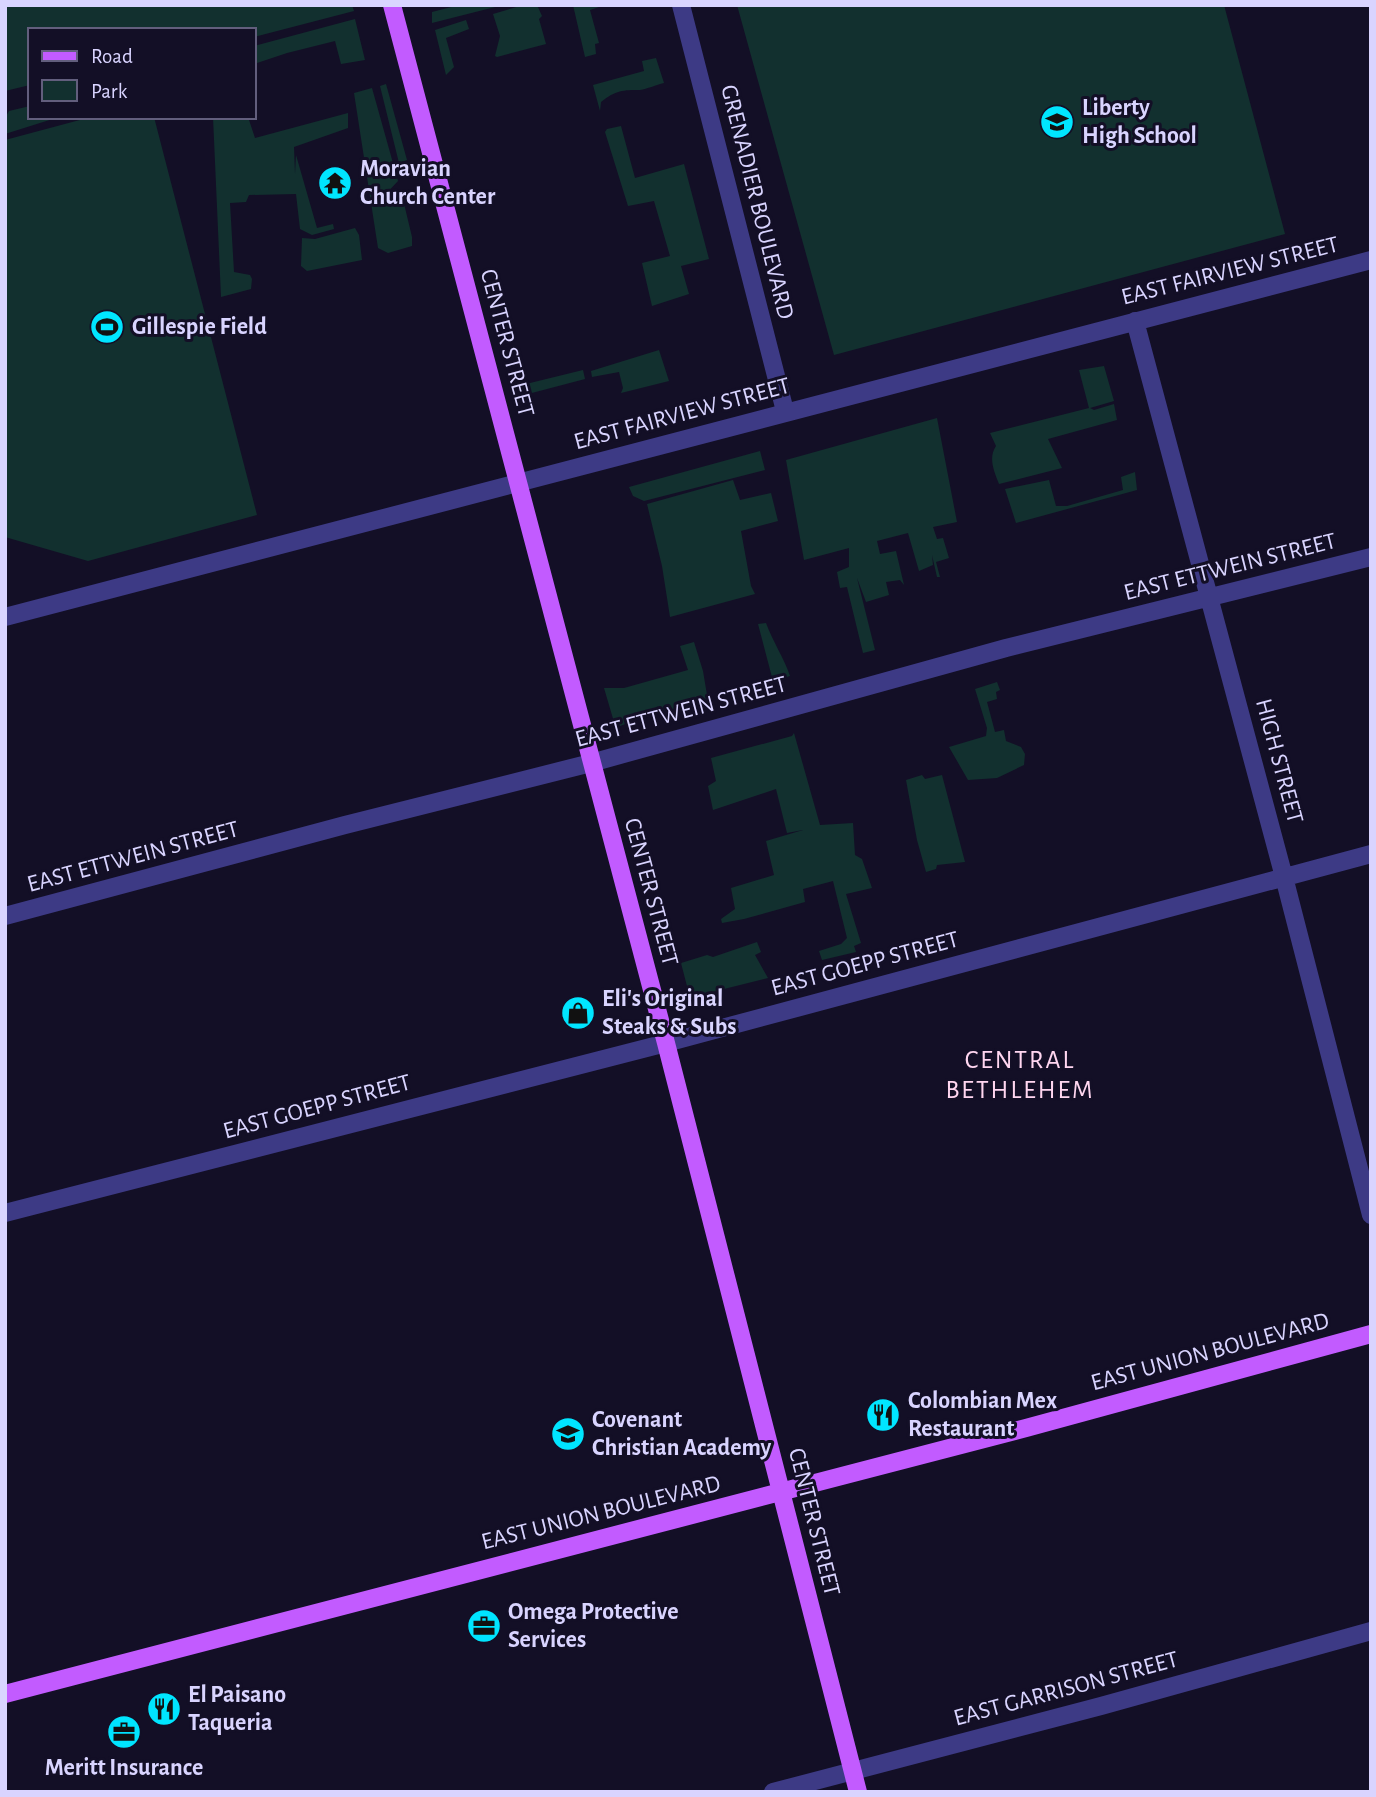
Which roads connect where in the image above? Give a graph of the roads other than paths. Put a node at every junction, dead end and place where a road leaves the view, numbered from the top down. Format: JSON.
{"nodes":[{"id":1,"x":393,"y":5,"type":"edge"},
{"id":2,"x":681,"y":5,"type":"edge"},
{"id":3,"x":1371,"y":260,"type":"edge"},
{"id":4,"x":1135,"y":321,"type":"junction"},
{"id":5,"x":785,"y":411,"type":"junction"},
{"id":6,"x":519,"y":482,"type":"junction"},
{"id":7,"x":1371,"y":557,"type":"edge"},
{"id":8,"x":1210,"y":597,"type":"junction"},
{"id":9,"x":5,"y":617,"type":"edge"},
{"id":10,"x":591,"y":763,"type":"junction"},
{"id":11,"x":1371,"y":853,"type":"edge"},
{"id":12,"x":1284,"y":877,"type":"junction"},
{"id":13,"x":5,"y":916,"type":"edge"},
{"id":14,"x":666,"y":1043,"type":"junction"},
{"id":15,"x":5,"y":1213,"type":"edge"},
{"id":16,"x":1371,"y":1214,"type":"edge"},
{"id":17,"x":1371,"y":1334,"type":"edge"},
{"id":18,"x":781,"y":1492,"type":"junction"},
{"id":19,"x":1371,"y":1631,"type":"edge"},
{"id":20,"x":5,"y":1693,"type":"edge"},
{"id":21,"x":852,"y":1771,"type":"junction"},
{"id":22,"x":773,"y":1792,"type":"edge"},
{"id":23,"x":858,"y":1792,"type":"edge"}],
"edges":[{"from":1,"to":6,"type":"main road","name":"CENTER STREET"},
{"from":2,"to":5,"type":"street","name":"GRENADIER BOULEVARD"},
{"from":3,"to":4,"type":"street","name":"EAST FAIRVIEW STREET"},
{"from":4,"to":5,"type":"street","name":"EAST FAIRVIEW STREET"},
{"from":4,"to":8,"type":"street","name":"HIGH STREET"},
{"from":5,"to":6,"type":"street","name":"EAST FAIRVIEW STREET"},
{"from":6,"to":9,"type":"street","name":"EAST FAIRVIEW STREET"},
{"from":6,"to":10,"type":"main road","name":"CENTER STREET"},
{"from":7,"to":8,"type":"street","name":"EAST ETTWEIN STREET"},
{"from":8,"to":10,"type":"street","name":"EAST ETTWEIN STREET"},
{"from":8,"to":12,"type":"street","name":"HIGH STREET"},
{"from":10,"to":13,"type":"street","name":"EAST ETTWEIN STREET"},
{"from":10,"to":14,"type":"main road","name":"CENTER STREET"},
{"from":11,"to":12,"type":"street","name":"EAST GOEPP STREET"},
{"from":12,"to":14,"type":"street","name":"EAST GOEPP STREET"},
{"from":12,"to":16,"type":"street","name":"HIGH STREET"},
{"from":14,"to":15,"type":"street","name":"EAST GOEPP STREET"},
{"from":14,"to":18,"type":"main road","name":"CENTER STREET"},
{"from":17,"to":18,"type":"main road","name":"EAST UNION BOULEVARD"},
{"from":18,"to":20,"type":"main road","name":"EAST UNION BOULEVARD"},
{"from":18,"to":21,"type":"main road","name":"CENTER STREET"},
{"from":19,"to":21,"type":"street","name":"EAST GARRISON STREET"},
{"from":21,"to":22,"type":"street","name":"EAST GARRISON STREET"},
{"from":21,"to":23,"type":"main road","name":"CENTER STREET"}]}
